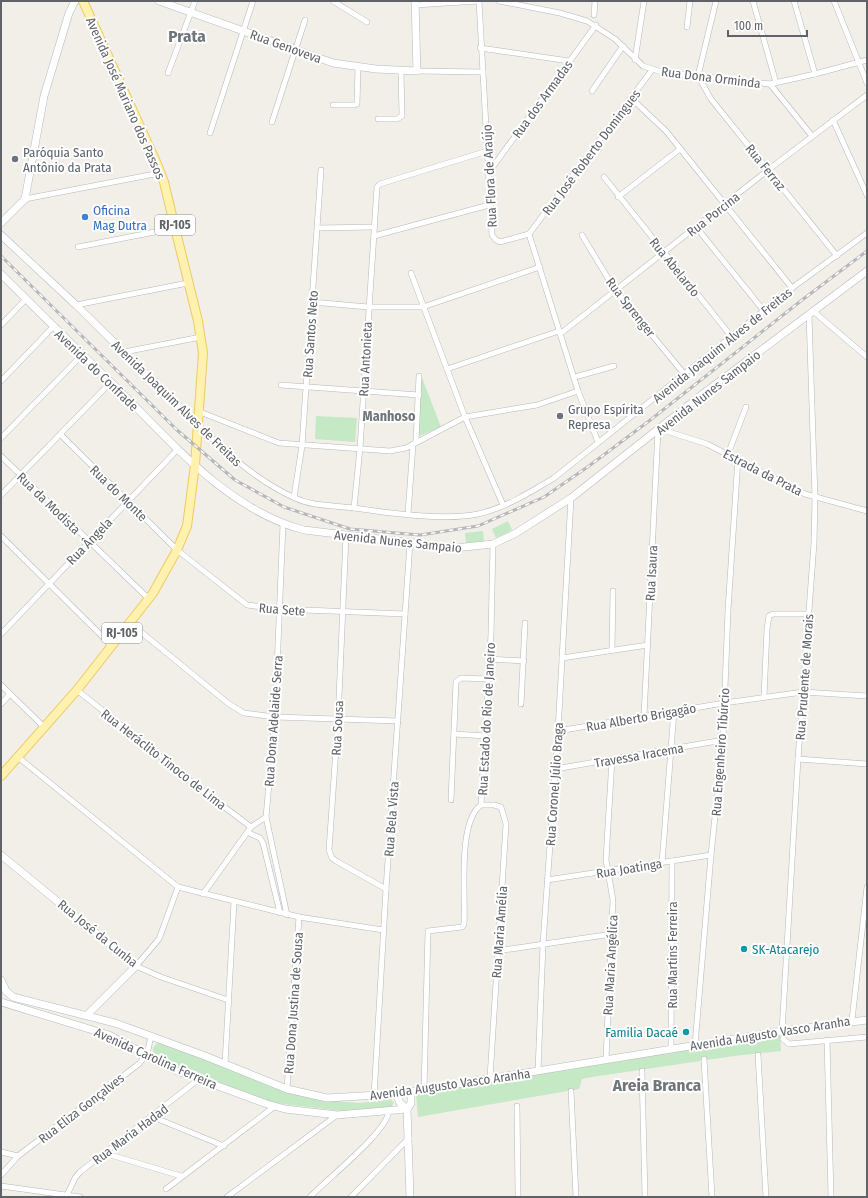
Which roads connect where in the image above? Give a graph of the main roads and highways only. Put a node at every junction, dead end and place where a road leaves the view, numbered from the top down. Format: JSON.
{"nodes":[{"id":1,"x":83,"y":1,"type":"edge"},
{"id":2,"x":1,"y":776,"type":"edge"}],
"edges":[{"from":1,"to":2,"type":"main road","name":"Avenida José Mariano dos Passos","number":"RJ-105"}]}
